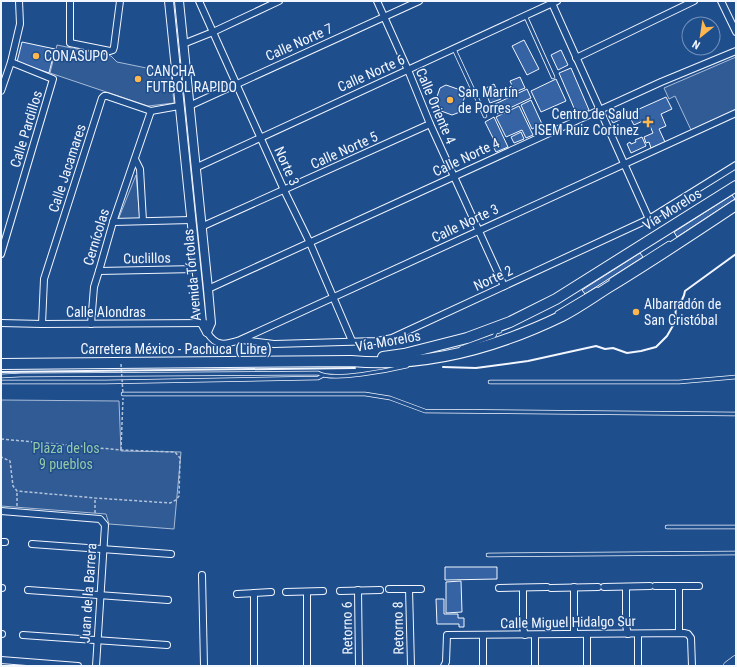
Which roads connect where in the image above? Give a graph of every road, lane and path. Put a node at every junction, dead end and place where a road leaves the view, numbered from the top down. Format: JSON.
{"nodes":[{"id":1,"x":19,"y":1,"type":"edge"},
{"id":2,"x":70,"y":1,"type":"edge"},
{"id":3,"x":120,"y":1,"type":"edge"},
{"id":4,"x":169,"y":1,"type":"edge"},
{"id":5,"x":179,"y":1,"type":"edge"},
{"id":6,"x":199,"y":1,"type":"edge"},
{"id":7,"x":279,"y":1,"type":"edge"},
{"id":8,"x":377,"y":1,"type":"edge"},
{"id":9,"x":419,"y":1,"type":"edge"},
{"id":10,"x":694,"y":1,"type":"edge"},
{"id":11,"x":721,"y":1,"type":"edge"},
{"id":12,"x":553,"y":2,"type":"edge"},
{"id":13,"x":525,"y":15,"type":"junction"},
{"id":14,"x":384,"y":17,"type":"junction"},
{"id":15,"x":213,"y":32,"type":"junction"},
{"id":16,"x":736,"y":32,"type":"edge"},
{"id":17,"x":182,"y":44,"type":"junction"},
{"id":18,"x":454,"y":49,"type":"junction"},
{"id":19,"x":736,"y":51,"type":"edge"},
{"id":20,"x":576,"y":58,"type":"junction"},
{"id":21,"x":11,"y":62,"type":"junction"},
{"id":22,"x":408,"y":70,"type":"junction"},
{"id":23,"x":553,"y":77,"type":"dead end"},
{"id":24,"x":237,"y":84,"type":"junction"},
{"id":25,"x":1,"y":91,"type":"edge"},
{"id":26,"x":178,"y":106,"type":"junction"},
{"id":27,"x":189,"y":106,"type":"junction"},
{"id":28,"x":600,"y":110,"type":"junction"},
{"id":29,"x":151,"y":111,"type":"junction"},
{"id":30,"x":736,"y":113,"type":"edge"},
{"id":31,"x":485,"y":116,"type":"dead end"},
{"id":32,"x":430,"y":124,"type":"junction"},
{"id":33,"x":261,"y":137,"type":"junction"},
{"id":34,"x":135,"y":160,"type":"junction"},
{"id":35,"x":624,"y":164,"type":"junction"},
{"id":36,"x":736,"y":165,"type":"edge"},
{"id":37,"x":195,"y":168,"type":"junction"},
{"id":38,"x":454,"y":176,"type":"junction"},
{"id":39,"x":736,"y":186,"type":"edge"},
{"id":40,"x":284,"y":190,"type":"junction"},
{"id":41,"x":736,"y":190,"type":"edge"},
{"id":42,"x":736,"y":201,"type":"edge"},
{"id":43,"x":736,"y":205,"type":"edge"},
{"id":44,"x":649,"y":219,"type":"junction"},
{"id":45,"x":191,"y":220,"type":"junction"},
{"id":46,"x":143,"y":221,"type":"junction"},
{"id":47,"x":113,"y":222,"type":"junction"},
{"id":48,"x":202,"y":227,"type":"junction"},
{"id":49,"x":691,"y":229,"type":"dead end"},
{"id":50,"x":479,"y":230,"type":"junction"},
{"id":51,"x":672,"y":241,"type":"dead end"},
{"id":52,"x":310,"y":243,"type":"junction"},
{"id":53,"x":1,"y":254,"type":"edge"},
{"id":54,"x":196,"y":269,"type":"junction"},
{"id":55,"x":99,"y":271,"type":"junction"},
{"id":56,"x":609,"y":281,"type":"dead end"},
{"id":57,"x":603,"y":285,"type":"dead end"},
{"id":58,"x":504,"y":286,"type":"junction"},
{"id":59,"x":208,"y":289,"type":"junction"},
{"id":60,"x":334,"y":298,"type":"junction"},
{"id":61,"x":566,"y":298,"type":"dead end"},
{"id":62,"x":547,"y":318,"type":"dead end"},
{"id":63,"x":524,"y":320,"type":"dead end"},
{"id":64,"x":1,"y":323,"type":"edge"},
{"id":65,"x":202,"y":323,"type":"junction"},
{"id":66,"x":211,"y":323,"type":"junction"},
{"id":67,"x":42,"y":324,"type":"junction"},
{"id":68,"x":91,"y":324,"type":"junction"},
{"id":69,"x":529,"y":326,"type":"dead end"},
{"id":70,"x":517,"y":330,"type":"dead end"},
{"id":71,"x":207,"y":332,"type":"junction"},
{"id":72,"x":494,"y":336,"type":"junction"},
{"id":73,"x":499,"y":337,"type":"dead end"},
{"id":74,"x":240,"y":340,"type":"junction"},
{"id":75,"x":352,"y":341,"type":"junction"},
{"id":76,"x":428,"y":359,"type":"junction"},
{"id":77,"x":351,"y":361,"type":"junction"},
{"id":78,"x":1,"y":364,"type":"edge"},
{"id":79,"x":122,"y":364,"type":"junction"},
{"id":80,"x":1,"y":376,"type":"edge"},
{"id":81,"x":322,"y":376,"type":"junction"},
{"id":82,"x":736,"y":377,"type":"edge"},
{"id":83,"x":1,"y":382,"type":"edge"},
{"id":84,"x":490,"y":382,"type":"dead end"},
{"id":85,"x":123,"y":394,"type":"junction"},
{"id":86,"x":736,"y":414,"type":"edge"},
{"id":87,"x":1,"y":438,"type":"edge"},
{"id":88,"x":121,"y":450,"type":"junction"},
{"id":89,"x":1,"y":456,"type":"edge"},
{"id":90,"x":17,"y":491,"type":"junction"},
{"id":91,"x":95,"y":498,"type":"junction"},
{"id":92,"x":1,"y":511,"type":"edge"},
{"id":93,"x":17,"y":512,"type":"junction"},
{"id":94,"x":95,"y":519,"type":"junction"},
{"id":95,"x":667,"y":527,"type":"dead end"},
{"id":96,"x":736,"y":527,"type":"edge"},
{"id":97,"x":32,"y":544,"type":"dead end"},
{"id":98,"x":103,"y":549,"type":"junction"},
{"id":99,"x":736,"y":553,"type":"edge"},
{"id":100,"x":171,"y":554,"type":"dead end"},
{"id":101,"x":488,"y":556,"type":"dead end"},
{"id":102,"x":202,"y":575,"type":"dead end"},
{"id":103,"x":679,"y":586,"type":"junction"},
{"id":104,"x":699,"y":586,"type":"dead end"},
{"id":105,"x":626,"y":587,"type":"junction"},
{"id":106,"x":500,"y":588,"type":"dead end"},
{"id":107,"x":523,"y":588,"type":"junction"},
{"id":108,"x":574,"y":588,"type":"junction"},
{"id":109,"x":389,"y":589,"type":"dead end"},
{"id":110,"x":409,"y":589,"type":"junction"},
{"id":111,"x":420,"y":589,"type":"dead end"},
{"id":112,"x":28,"y":590,"type":"dead end"},
{"id":113,"x":358,"y":590,"type":"junction"},
{"id":114,"x":380,"y":590,"type":"dead end"},
{"id":115,"x":324,"y":591,"type":"dead end"},
{"id":116,"x":340,"y":591,"type":"dead end"},
{"id":117,"x":271,"y":592,"type":"dead end"},
{"id":118,"x":286,"y":592,"type":"dead end"},
{"id":119,"x":307,"y":592,"type":"junction"},
{"id":120,"x":254,"y":593,"type":"junction"},
{"id":121,"x":237,"y":594,"type":"dead end"},
{"id":122,"x":100,"y":595,"type":"junction"},
{"id":123,"x":168,"y":600,"type":"dead end"},
{"id":124,"x":679,"y":633,"type":"junction"},
{"id":125,"x":574,"y":634,"type":"junction"},
{"id":126,"x":587,"y":634,"type":"junction"},
{"id":127,"x":628,"y":634,"type":"junction"},
{"id":128,"x":638,"y":634,"type":"junction"},
{"id":129,"x":483,"y":635,"type":"junction"},
{"id":130,"x":525,"y":635,"type":"junction"},
{"id":131,"x":535,"y":635,"type":"junction"},
{"id":132,"x":23,"y":636,"type":"dead end"},
{"id":133,"x":97,"y":641,"type":"junction"},
{"id":134,"x":166,"y":645,"type":"dead end"},
{"id":135,"x":1,"y":660,"type":"edge"},
{"id":136,"x":736,"y":660,"type":"edge"},
{"id":137,"x":16,"y":664,"type":"edge"},
{"id":138,"x":62,"y":665,"type":"edge"},
{"id":139,"x":446,"y":665,"type":"edge"},
{"id":140,"x":78,"y":666,"type":"edge"},
{"id":141,"x":96,"y":666,"type":"edge"},
{"id":142,"x":204,"y":666,"type":"edge"},
{"id":143,"x":254,"y":666,"type":"edge"},
{"id":144,"x":307,"y":666,"type":"edge"},
{"id":145,"x":359,"y":666,"type":"edge"},
{"id":146,"x":411,"y":666,"type":"edge"},
{"id":147,"x":483,"y":666,"type":"edge"},
{"id":148,"x":535,"y":666,"type":"edge"},
{"id":149,"x":587,"y":666,"type":"edge"},
{"id":150,"x":638,"y":666,"type":"edge"},
{"id":151,"x":692,"y":666,"type":"edge"},
{"id":152,"x":728,"y":666,"type":"edge"}],
"edges":[{"from":1,"to":21,"type":"street"},
{"from":2,"to":3,"type":"street"},
{"from":4,"to":26,"type":"street","name":"Avenida Tórtolas"},
{"from":5,"to":17,"type":"street","name":"Avenida Tórtolas"},
{"from":6,"to":15,"type":"street","name":"Norte 3"},
{"from":7,"to":15,"type":"street"},
{"from":8,"to":14,"type":"street","name":"Calle Oriente 4"},
{"from":9,"to":14,"type":"street","name":"Calle Norte 7"},
{"from":10,"to":20,"type":"street"},
{"from":11,"to":16,"type":"street"},
{"from":12,"to":13,"type":"street","name":"Calle Norte 6"},
{"from":12,"to":20,"type":"street"},
{"from":13,"to":18,"type":"street","name":"Calle Norte 6"},
{"from":13,"to":23,"type":"lane"},
{"from":14,"to":22,"type":"street","name":"Calle Oriente 4"},
{"from":14,"to":24,"type":"street","name":"Calle Norte 7"},
{"from":15,"to":17,"type":"street"},
{"from":15,"to":24,"type":"street","name":"Norte 3"},
{"from":17,"to":27,"type":"street","name":"Avenida Tórtolas"},
{"from":18,"to":22,"type":"street","name":"Calle Norte 6"},
{"from":18,"to":31,"type":"lane"},
{"from":19,"to":28,"type":"street","name":"Calle Norte 4"},
{"from":20,"to":28,"type":"street"},
{"from":21,"to":25,"type":"street"},
{"from":21,"to":53,"type":"street","name":"Calle Pardillos"},
{"from":22,"to":32,"type":"street","name":"Calle Oriente 4"},
{"from":22,"to":33,"type":"street","name":"Calle Norte 6"},
{"from":24,"to":27,"type":"street","name":"Calle Norte 7"},
{"from":24,"to":33,"type":"street","name":"Norte 3"},
{"from":26,"to":29,"type":"street","name":"Calle Jacamares"},
{"from":26,"to":45,"type":"street","name":"Avenida Tórtolas"},
{"from":27,"to":37,"type":"street","name":"Avenida Tórtolas"},
{"from":28,"to":35,"type":"street"},
{"from":28,"to":38,"type":"street","name":"Calle Norte 4"},
{"from":29,"to":34,"type":"street","name":"Cernícolas"},
{"from":29,"to":67,"type":"street","name":"Calle Jacamares"},
{"from":30,"to":35,"type":"street","name":"Calle Norte 3"},
{"from":32,"to":38,"type":"street","name":"Calle Oriente 4"},
{"from":32,"to":40,"type":"street","name":"Calle Norte 5"},
{"from":33,"to":37,"type":"street","name":"Calle Norte 6"},
{"from":33,"to":40,"type":"street","name":"Norte 3"},
{"from":34,"to":46,"type":"street"},
{"from":34,"to":47,"type":"street","name":"Cernícolas"},
{"from":35,"to":44,"type":"street"},
{"from":35,"to":50,"type":"street","name":"Calle Norte 3"},
{"from":36,"to":44,"type":"street","name":"Norte 2"},
{"from":37,"to":48,"type":"street","name":"Avenida Tórtolas"},
{"from":38,"to":50,"type":"street","name":"Calle Oriente 4"},
{"from":38,"to":52,"type":"street","name":"Calle Norte 4"},
{"from":39,"to":77,"type":"main road","name":"Vía Morelos"},
{"from":40,"to":48,"type":"street","name":"Calle Norte 5"},
{"from":40,"to":52,"type":"street","name":"Norte 3"},
{"from":41,"to":61,"type":"lane"},
{"from":42,"to":49,"type":"lane"},
{"from":43,"to":76,"type":"main road","name":"Vía Morelos"},
{"from":44,"to":58,"type":"street","name":"Norte 2"},
{"from":45,"to":46,"type":"street"},
{"from":45,"to":54,"type":"street","name":"Avenida Tórtolas"},
{"from":46,"to":47,"type":"street"},
{"from":47,"to":55,"type":"street","name":"Cernícolas"},
{"from":48,"to":59,"type":"street","name":"Avenida Tórtolas"},
{"from":50,"to":58,"type":"street","name":"Calle Oriente 4"},
{"from":50,"to":60,"type":"street","name":"Calle Norte 3"},
{"from":51,"to":56,"type":"lane"},
{"from":52,"to":59,"type":"street","name":"Calle Norte 4"},
{"from":52,"to":60,"type":"street","name":"Norte 3"},
{"from":54,"to":55,"type":"street","name":"Cuclillos"},
{"from":54,"to":65,"type":"street","name":"Avenida Tórtolas"},
{"from":55,"to":68,"type":"street","name":"Cernícolas"},
{"from":57,"to":62,"type":"lane"},
{"from":58,"to":75,"type":"street","name":"Norte 2"},
{"from":59,"to":66,"type":"street","name":"Avenida Tórtolas"},
{"from":60,"to":74,"type":"street","name":"Calle Norte 3"},
{"from":60,"to":75,"type":"street","name":"Norte 3"},
{"from":63,"to":72,"type":"lane"},
{"from":64,"to":67,"type":"street","name":"Calle Alondras"},
{"from":65,"to":66,"type":"street","name":"Calle Alondras"},
{"from":65,"to":68,"type":"street","name":"Calle Alondras"},
{"from":65,"to":71,"type":"street","name":"Avenida Tórtolas"},
{"from":66,"to":71,"type":"street","name":"Avenida Tórtolas"},
{"from":67,"to":68,"type":"street","name":"Calle Alondras"},
{"from":69,"to":70,"type":"lane"},
{"from":71,"to":74,"type":"street","name":"Calle Norte 3"},
{"from":72,"to":73,"type":"lane"},
{"from":72,"to":76,"type":"lane"},
{"from":74,"to":75,"type":"street","name":"Norte 2"},
{"from":76,"to":77,"type":"main road","name":"Vía Morelos"},
{"from":76,"to":81,"type":"lane"},
{"from":77,"to":79,"type":"main road","name":"Carretera México - Pachuca (Libre)"},
{"from":78,"to":79,"type":"main road","name":"Carretera México - Pachuca (Libre)"},
{"from":79,"to":85,"type":"path","bridge":true},
{"from":80,"to":81,"type":"lane"},
{"from":81,"to":83,"type":"lane"},
{"from":82,"to":84,"type":"lane"},
{"from":85,"to":86,"type":"lane"},
{"from":85,"to":88,"type":"path"},
{"from":87,"to":88,"type":"path"},
{"from":88,"to":91,"type":"path"},
{"from":89,"to":90,"type":"path"},
{"from":90,"to":91,"type":"path"},
{"from":90,"to":93,"type":"path"},
{"from":91,"to":94,"type":"path"},
{"from":92,"to":93,"type":"street"},
{"from":93,"to":94,"type":"street"},
{"from":94,"to":98,"type":"street","name":"Juan de la Barrera"},
{"from":95,"to":96,"type":"lane"},
{"from":97,"to":98,"type":"street"},
{"from":98,"to":100,"type":"street"},
{"from":98,"to":122,"type":"street","name":"Juan de la Barrera"},
{"from":99,"to":101,"type":"lane"},
{"from":102,"to":142,"type":"street"},
{"from":103,"to":104,"type":"street"},
{"from":103,"to":105,"type":"street"},
{"from":103,"to":124,"type":"street"},
{"from":105,"to":108,"type":"street"},
{"from":105,"to":127,"type":"street"},
{"from":106,"to":107,"type":"street"},
{"from":107,"to":108,"type":"street"},
{"from":107,"to":130,"type":"street"},
{"from":108,"to":125,"type":"street"},
{"from":109,"to":110,"type":"street","name":"Retorno 8"},
{"from":110,"to":111,"type":"street","name":"Retorno 8"},
{"from":110,"to":146,"type":"street","name":"Retorno 8"},
{"from":112,"to":122,"type":"street"},
{"from":113,"to":114,"type":"street","name":"Retorno 6"},
{"from":113,"to":116,"type":"street","name":"Retorno 6"},
{"from":113,"to":145,"type":"street","name":"Retorno 6"},
{"from":115,"to":119,"type":"street"},
{"from":117,"to":120,"type":"street"},
{"from":118,"to":119,"type":"street"},
{"from":119,"to":144,"type":"street"},
{"from":120,"to":121,"type":"street"},
{"from":120,"to":143,"type":"street"},
{"from":122,"to":123,"type":"street"},
{"from":122,"to":133,"type":"street","name":"Juan de la Barrera"},
{"from":124,"to":128,"type":"street","name":"Calle Miguel Hidalgo Sur"},
{"from":124,"to":151,"type":"street","name":"Calle Miguel Hidalgo Sur"},
{"from":125,"to":126,"type":"street","name":"Calle Miguel Hidalgo Sur"},
{"from":125,"to":131,"type":"street","name":"Calle Miguel Hidalgo Sur"},
{"from":126,"to":127,"type":"street","name":"Calle Miguel Hidalgo Sur"},
{"from":126,"to":149,"type":"street"},
{"from":127,"to":128,"type":"street","name":"Calle Miguel Hidalgo Sur"},
{"from":128,"to":150,"type":"street"},
{"from":129,"to":130,"type":"street","name":"Calle Miguel Hidalgo Sur"},
{"from":129,"to":139,"type":"street","name":"Calle Miguel Hidalgo Sur"},
{"from":129,"to":147,"type":"street"},
{"from":130,"to":131,"type":"street","name":"Calle Miguel Hidalgo Sur"},
{"from":131,"to":148,"type":"street"},
{"from":132,"to":133,"type":"street"},
{"from":133,"to":134,"type":"street"},
{"from":133,"to":141,"type":"street","name":"Juan de la Barrera"},
{"from":135,"to":137,"type":"street"},
{"from":136,"to":152,"type":"main road"},
{"from":137,"to":138,"type":"street"},
{"from":138,"to":140,"type":"street"}]}
